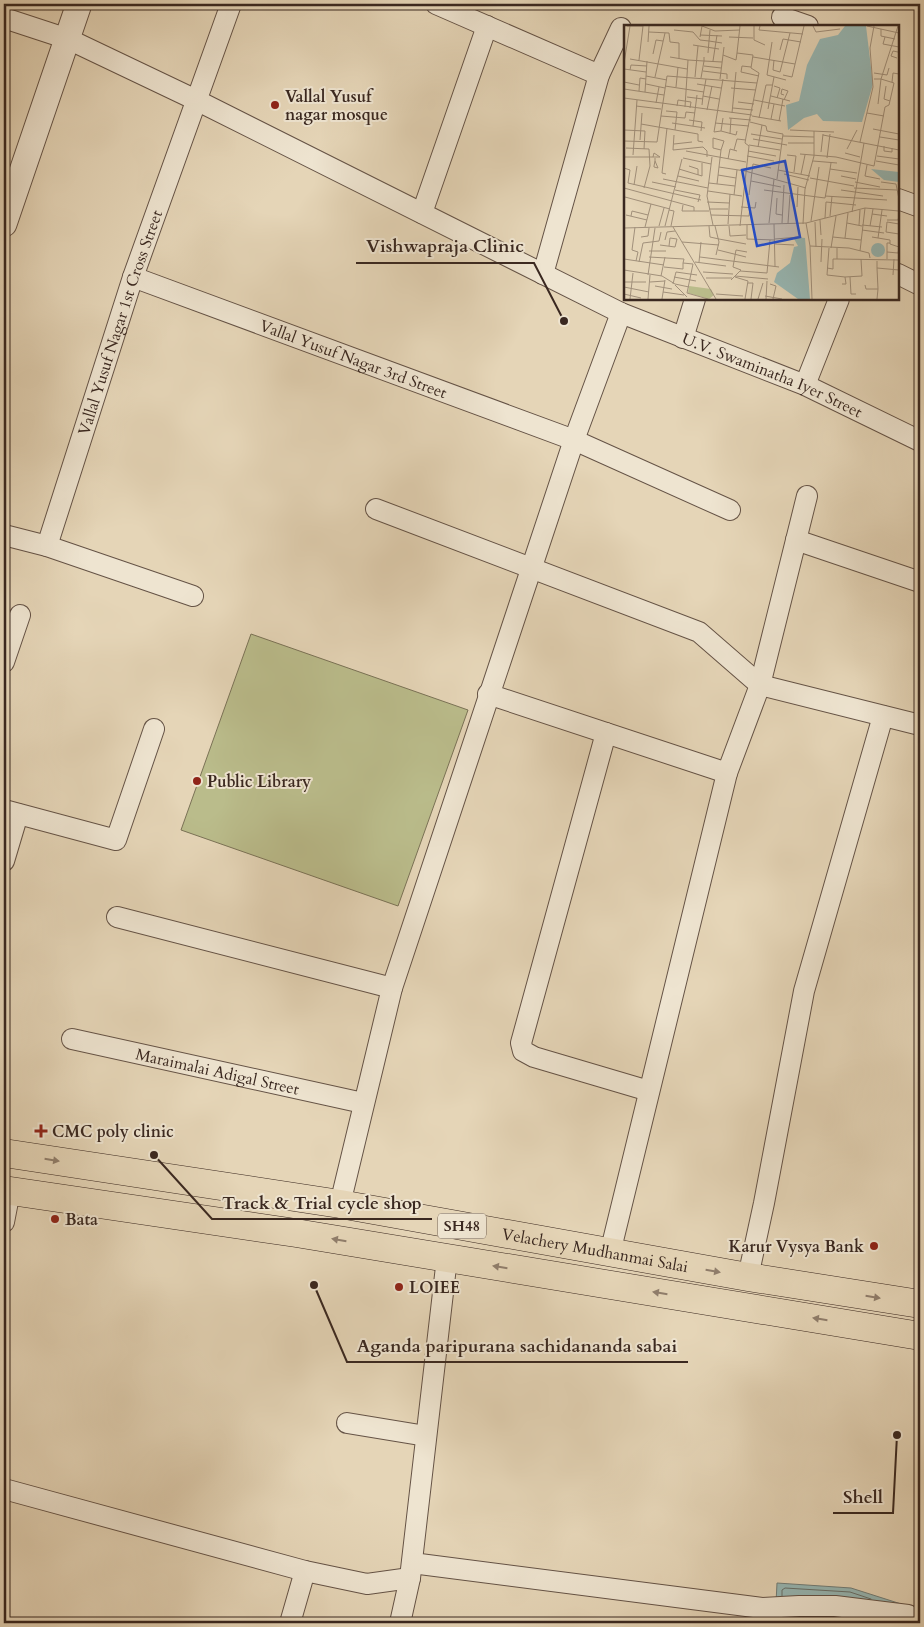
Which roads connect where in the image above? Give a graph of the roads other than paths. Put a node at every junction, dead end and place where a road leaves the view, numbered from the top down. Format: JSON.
{"nodes":[{"id":1,"x":79,"y":4,"type":"edge"},
{"id":2,"x":231,"y":4,"type":"edge"},
{"id":3,"x":436,"y":4,"type":"edge"},
{"id":4,"x":782,"y":16,"type":"edge"},
{"id":5,"x":4,"y":18,"type":"edge"},
{"id":6,"x":805,"y":25,"type":"edge"},
{"id":7,"x":486,"y":26,"type":"junction"},
{"id":8,"x":621,"y":28,"type":"dead end"},
{"id":9,"x":68,"y":39,"type":"junction"},
{"id":10,"x":599,"y":75,"type":"junction"},
{"id":11,"x":196,"y":100,"type":"junction"},
{"id":12,"x":899,"y":199,"type":"edge"},
{"id":13,"x":920,"y":206,"type":"edge"},
{"id":14,"x":422,"y":213,"type":"junction"},
{"id":15,"x":4,"y":224,"type":"edge"},
{"id":16,"x":543,"y":274,"type":"junction"},
{"id":17,"x":899,"y":274,"type":"edge"},
{"id":18,"x":133,"y":277,"type":"junction"},
{"id":19,"x":920,"y":284,"type":"edge"},
{"id":20,"x":695,"y":300,"type":"edge"},
{"id":21,"x":839,"y":300,"type":"edge"},
{"id":22,"x":621,"y":314,"type":"junction"},
{"id":23,"x":682,"y":338,"type":"junction"},
{"id":24,"x":805,"y":385,"type":"junction"},
{"id":25,"x":574,"y":440,"type":"junction"},
{"id":26,"x":920,"y":441,"type":"edge"},
{"id":27,"x":807,"y":496,"type":"dead end"},
{"id":28,"x":376,"y":509,"type":"dead end"},
{"id":29,"x":730,"y":510,"type":"dead end"},
{"id":30,"x":4,"y":535,"type":"edge"},
{"id":31,"x":796,"y":540,"type":"junction"},
{"id":32,"x":47,"y":546,"type":"junction"},
{"id":33,"x":531,"y":569,"type":"junction"},
{"id":34,"x":920,"y":582,"type":"edge"},
{"id":35,"x":193,"y":596,"type":"dead end"},
{"id":36,"x":20,"y":615,"type":"dead end"},
{"id":37,"x":4,"y":662,"type":"edge"},
{"id":38,"x":760,"y":685,"type":"junction"},
{"id":39,"x":488,"y":694,"type":"junction"},
{"id":40,"x":882,"y":716,"type":"junction"},
{"id":41,"x":920,"y":725,"type":"edge"},
{"id":42,"x":154,"y":729,"type":"dead end"},
{"id":43,"x":606,"y":733,"type":"junction"},
{"id":44,"x":727,"y":773,"type":"junction"},
{"id":45,"x":11,"y":812,"type":"edge"},
{"id":46,"x":4,"y":860,"type":"edge"},
{"id":47,"x":116,"y":917,"type":"dead end"},
{"id":48,"x":392,"y":988,"type":"junction"},
{"id":49,"x":72,"y":1039,"type":"dead end"},
{"id":50,"x":649,"y":1091,"type":"junction"},
{"id":51,"x":363,"y":1103,"type":"junction"},
{"id":52,"x":4,"y":1153,"type":"edge"},
{"id":53,"x":7,"y":1191,"type":"edge"},
{"id":54,"x":340,"y":1204,"type":"junction"},
{"id":55,"x":4,"y":1222,"type":"edge"},
{"id":56,"x":610,"y":1253,"type":"junction"},
{"id":57,"x":447,"y":1258,"type":"junction"},
{"id":58,"x":748,"y":1278,"type":"junction"},
{"id":59,"x":920,"y":1304,"type":"edge"},
{"id":60,"x":920,"y":1336,"type":"edge"},
{"id":61,"x":347,"y":1423,"type":"dead end"},
{"id":62,"x":426,"y":1436,"type":"junction"},
{"id":63,"x":4,"y":1489,"type":"edge"},
{"id":64,"x":305,"y":1571,"type":"junction"},
{"id":65,"x":411,"y":1571,"type":"junction"},
{"id":66,"x":908,"y":1615,"type":"dead end"},
{"id":67,"x":290,"y":1623,"type":"edge"},
{"id":68,"x":400,"y":1623,"type":"edge"}],
"edges":[{"from":1,"to":9,"type":"street"},
{"from":2,"to":11,"type":"street","name":"Vallal Yusuf Nagar 1st Cross Street"},
{"from":3,"to":7,"type":"street"},
{"from":4,"to":6,"type":"street"},
{"from":5,"to":9,"type":"street","name":"U.V. Swaminatha Iyer Street"},
{"from":7,"to":10,"type":"street"},
{"from":7,"to":14,"type":"street"},
{"from":8,"to":10,"type":"street"},
{"from":9,"to":11,"type":"street","name":"U.V. Swaminatha Iyer Street"},
{"from":9,"to":15,"type":"street"},
{"from":10,"to":16,"type":"street"},
{"from":11,"to":14,"type":"street","name":"U.V. Swaminatha Iyer Street"},
{"from":11,"to":18,"type":"street","name":"Vallal Yusuf Nagar 1st Cross Street"},
{"from":12,"to":13,"type":"street"},
{"from":14,"to":16,"type":"street","name":"U.V. Swaminatha Iyer Street"},
{"from":16,"to":22,"type":"street","name":"U.V. Swaminatha Iyer Street"},
{"from":17,"to":19,"type":"street"},
{"from":18,"to":25,"type":"street","name":"Vallal Yusuf Nagar 3rd Street"},
{"from":18,"to":32,"type":"street","name":"Vallal Yusuf Nagar 1st Cross Street"},
{"from":20,"to":23,"type":"street"},
{"from":21,"to":24,"type":"street"},
{"from":22,"to":23,"type":"street","name":"U.V. Swaminatha Iyer Street"},
{"from":22,"to":25,"type":"street"},
{"from":23,"to":24,"type":"street","name":"U.V. Swaminatha Iyer Street"},
{"from":24,"to":26,"type":"street","name":"U.V. Swaminatha Iyer Street"},
{"from":25,"to":29,"type":"street","name":"Vallal Yusuf Nagar 3rd Street"},
{"from":25,"to":33,"type":"street"},
{"from":27,"to":31,"type":"street"},
{"from":28,"to":33,"type":"street"},
{"from":30,"to":32,"type":"street"},
{"from":31,"to":34,"type":"street"},
{"from":31,"to":38,"type":"street"},
{"from":32,"to":35,"type":"street"},
{"from":33,"to":38,"type":"street"},
{"from":33,"to":39,"type":"street"},
{"from":36,"to":37,"type":"street"},
{"from":38,"to":40,"type":"street"},
{"from":38,"to":44,"type":"street"},
{"from":39,"to":43,"type":"street"},
{"from":39,"to":48,"type":"street"},
{"from":40,"to":41,"type":"street"},
{"from":40,"to":58,"type":"street"},
{"from":42,"to":45,"type":"street"},
{"from":43,"to":44,"type":"street"},
{"from":43,"to":50,"type":"street"},
{"from":44,"to":50,"type":"street"},
{"from":45,"to":46,"type":"street"},
{"from":47,"to":48,"type":"street"},
{"from":48,"to":51,"type":"street"},
{"from":49,"to":51,"type":"street","name":"Maraimalai Adigal Street"},
{"from":50,"to":56,"type":"street"},
{"from":51,"to":54,"type":"street"},
{"from":52,"to":54,"type":"main road","name":"Velachery Mudhanmai Salai","number":"SH48","one_way":true},
{"from":53,"to":55,"type":"street"},
{"from":57,"to":53,"type":"main road","name":"Velachery Mudhanmai Salai","number":"SH48","one_way":true},
{"from":54,"to":56,"type":"main road","name":"Velachery Mudhanmai Salai","number":"SH48"},
{"from":56,"to":58,"type":"main road","name":"Velachery Mudhanmai Salai","number":"SH48","one_way":true},
{"from":60,"to":57,"type":"main road","name":"Velachery Mudhanmai Salai","number":"SH48","one_way":true},
{"from":57,"to":62,"type":"street"},
{"from":58,"to":59,"type":"main road","name":"Velachery Mudhanmai Salai","number":"SH48","one_way":true},
{"from":61,"to":62,"type":"street"},
{"from":62,"to":65,"type":"street"},
{"from":63,"to":64,"type":"street"},
{"from":64,"to":65,"type":"street"},
{"from":64,"to":67,"type":"street"},
{"from":65,"to":66,"type":"street"},
{"from":65,"to":68,"type":"street"}]}
